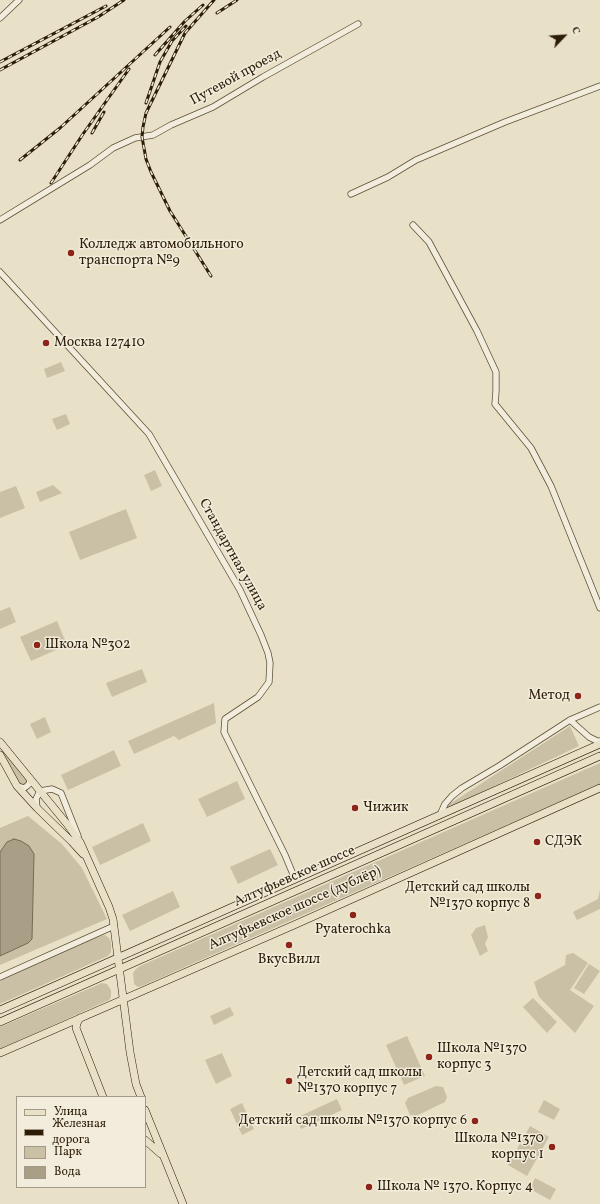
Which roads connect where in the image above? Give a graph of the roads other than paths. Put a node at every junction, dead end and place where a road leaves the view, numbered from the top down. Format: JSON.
{"nodes":[{"id":1,"x":19,"y":0,"type":"edge"},
{"id":2,"x":0,"y":18,"type":"edge"},
{"id":3,"x":358,"y":24,"type":"dead end"},
{"id":4,"x":600,"y":86,"type":"edge"},
{"id":5,"x":351,"y":194,"type":"dead end"},
{"id":6,"x":0,"y":220,"type":"edge"},
{"id":7,"x":412,"y":225,"type":"dead end"},
{"id":8,"x":0,"y":272,"type":"edge"},
{"id":9,"x":600,"y":608,"type":"edge"},
{"id":10,"x":600,"y":707,"type":"edge"},
{"id":11,"x":570,"y":720,"type":"junction"},
{"id":12,"x":0,"y":742,"type":"edge"},
{"id":13,"x":600,"y":743,"type":"edge"},
{"id":14,"x":0,"y":755,"type":"edge"},
{"id":15,"x":600,"y":756,"type":"edge"},
{"id":16,"x":29,"y":778,"type":"junction"},
{"id":17,"x":17,"y":786,"type":"junction"},
{"id":18,"x":600,"y":788,"type":"edge"},
{"id":19,"x":40,"y":791,"type":"junction"},
{"id":20,"x":37,"y":808,"type":"junction"},
{"id":21,"x":440,"y":815,"type":"junction"},
{"id":22,"x":80,"y":842,"type":"junction"},
{"id":23,"x":92,"y":870,"type":"junction"},
{"id":24,"x":295,"y":879,"type":"junction"},
{"id":25,"x":114,"y":926,"type":"junction"},
{"id":26,"x":118,"y":958,"type":"junction"},
{"id":27,"x":120,"y":969,"type":"junction"},
{"id":28,"x":0,"y":977,"type":"edge"},
{"id":29,"x":124,"y":998,"type":"junction"},
{"id":30,"x":0,"y":1010,"type":"edge"},
{"id":31,"x":80,"y":1018,"type":"junction"},
{"id":32,"x":0,"y":1022,"type":"edge"},
{"id":33,"x":61,"y":1026,"type":"junction"},
{"id":34,"x":80,"y":1039,"type":"junction"},
{"id":35,"x":0,"y":1053,"type":"edge"},
{"id":36,"x":136,"y":1084,"type":"junction"},
{"id":37,"x":103,"y":1096,"type":"edge"},
{"id":38,"x":134,"y":1096,"type":"edge"},
{"id":39,"x":140,"y":1096,"type":"edge"},
{"id":40,"x":146,"y":1113,"type":"edge"},
{"id":41,"x":146,"y":1141,"type":"edge"},
{"id":42,"x":164,"y":1158,"type":"junction"},
{"id":43,"x":183,"y":1204,"type":"edge"}],
"edges":[{"from":1,"to":2,"type":"street"},
{"from":3,"to":6,"type":"street","name":"Путевой проезд"},
{"from":4,"to":5,"type":"street"},
{"from":7,"to":9,"type":"street"},
{"from":8,"to":24,"type":"street","name":"Стандартная улица"},
{"from":10,"to":11,"type":"street"},
{"from":11,"to":13,"type":"street"},
{"from":11,"to":21,"type":"street"},
{"from":12,"to":16,"type":"main road"},
{"from":13,"to":21,"type":"main road","name":"Алтуфьевское шоссе"},
{"from":14,"to":17,"type":"main road"},
{"from":15,"to":27,"type":"main road","name":"Алтуфьевское шоссе"},
{"from":16,"to":17,"type":"street"},
{"from":16,"to":19,"type":"main road"},
{"from":17,"to":20,"type":"main road"},
{"from":18,"to":29,"type":"main road","name":"Алтуфьевское шоссе (дублёр)"},
{"from":19,"to":20,"type":"street"},
{"from":19,"to":22,"type":"main road"},
{"from":19,"to":22,"type":"street"},
{"from":20,"to":23,"type":"main road"},
{"from":21,"to":24,"type":"main road","name":"Алтуфьевское шоссе"},
{"from":22,"to":23,"type":"main road"},
{"from":23,"to":25,"type":"main road"},
{"from":24,"to":26,"type":"main road","name":"Алтуфьевское шоссе"},
{"from":25,"to":26,"type":"main road"},
{"from":25,"to":28,"type":"street"},
{"from":26,"to":27,"type":"main road"},
{"from":26,"to":30,"type":"main road","name":"Алтуфьевское шоссе"},
{"from":27,"to":29,"type":"main road"},
{"from":27,"to":32,"type":"main road","name":"Алтуфьевское шоссе"},
{"from":29,"to":31,"type":"main road","name":"Алтуфьевское шоссе (дублёр)"},
{"from":29,"to":36,"type":"main road"},
{"from":31,"to":33,"type":"main road","name":"Алтуфьевское шоссе (дублёр)"},
{"from":31,"to":34,"type":"main road"},
{"from":33,"to":34,"type":"main road"},
{"from":33,"to":35,"type":"main road","name":"Алтуфьевское шоссе (дублёр)"},
{"from":34,"to":37,"type":"main road"},
{"from":36,"to":38,"type":"main road"},
{"from":36,"to":39,"type":"main road"},
{"from":40,"to":42,"type":"main road"},
{"from":41,"to":42,"type":"main road"},
{"from":42,"to":43,"type":"main road"}]}
